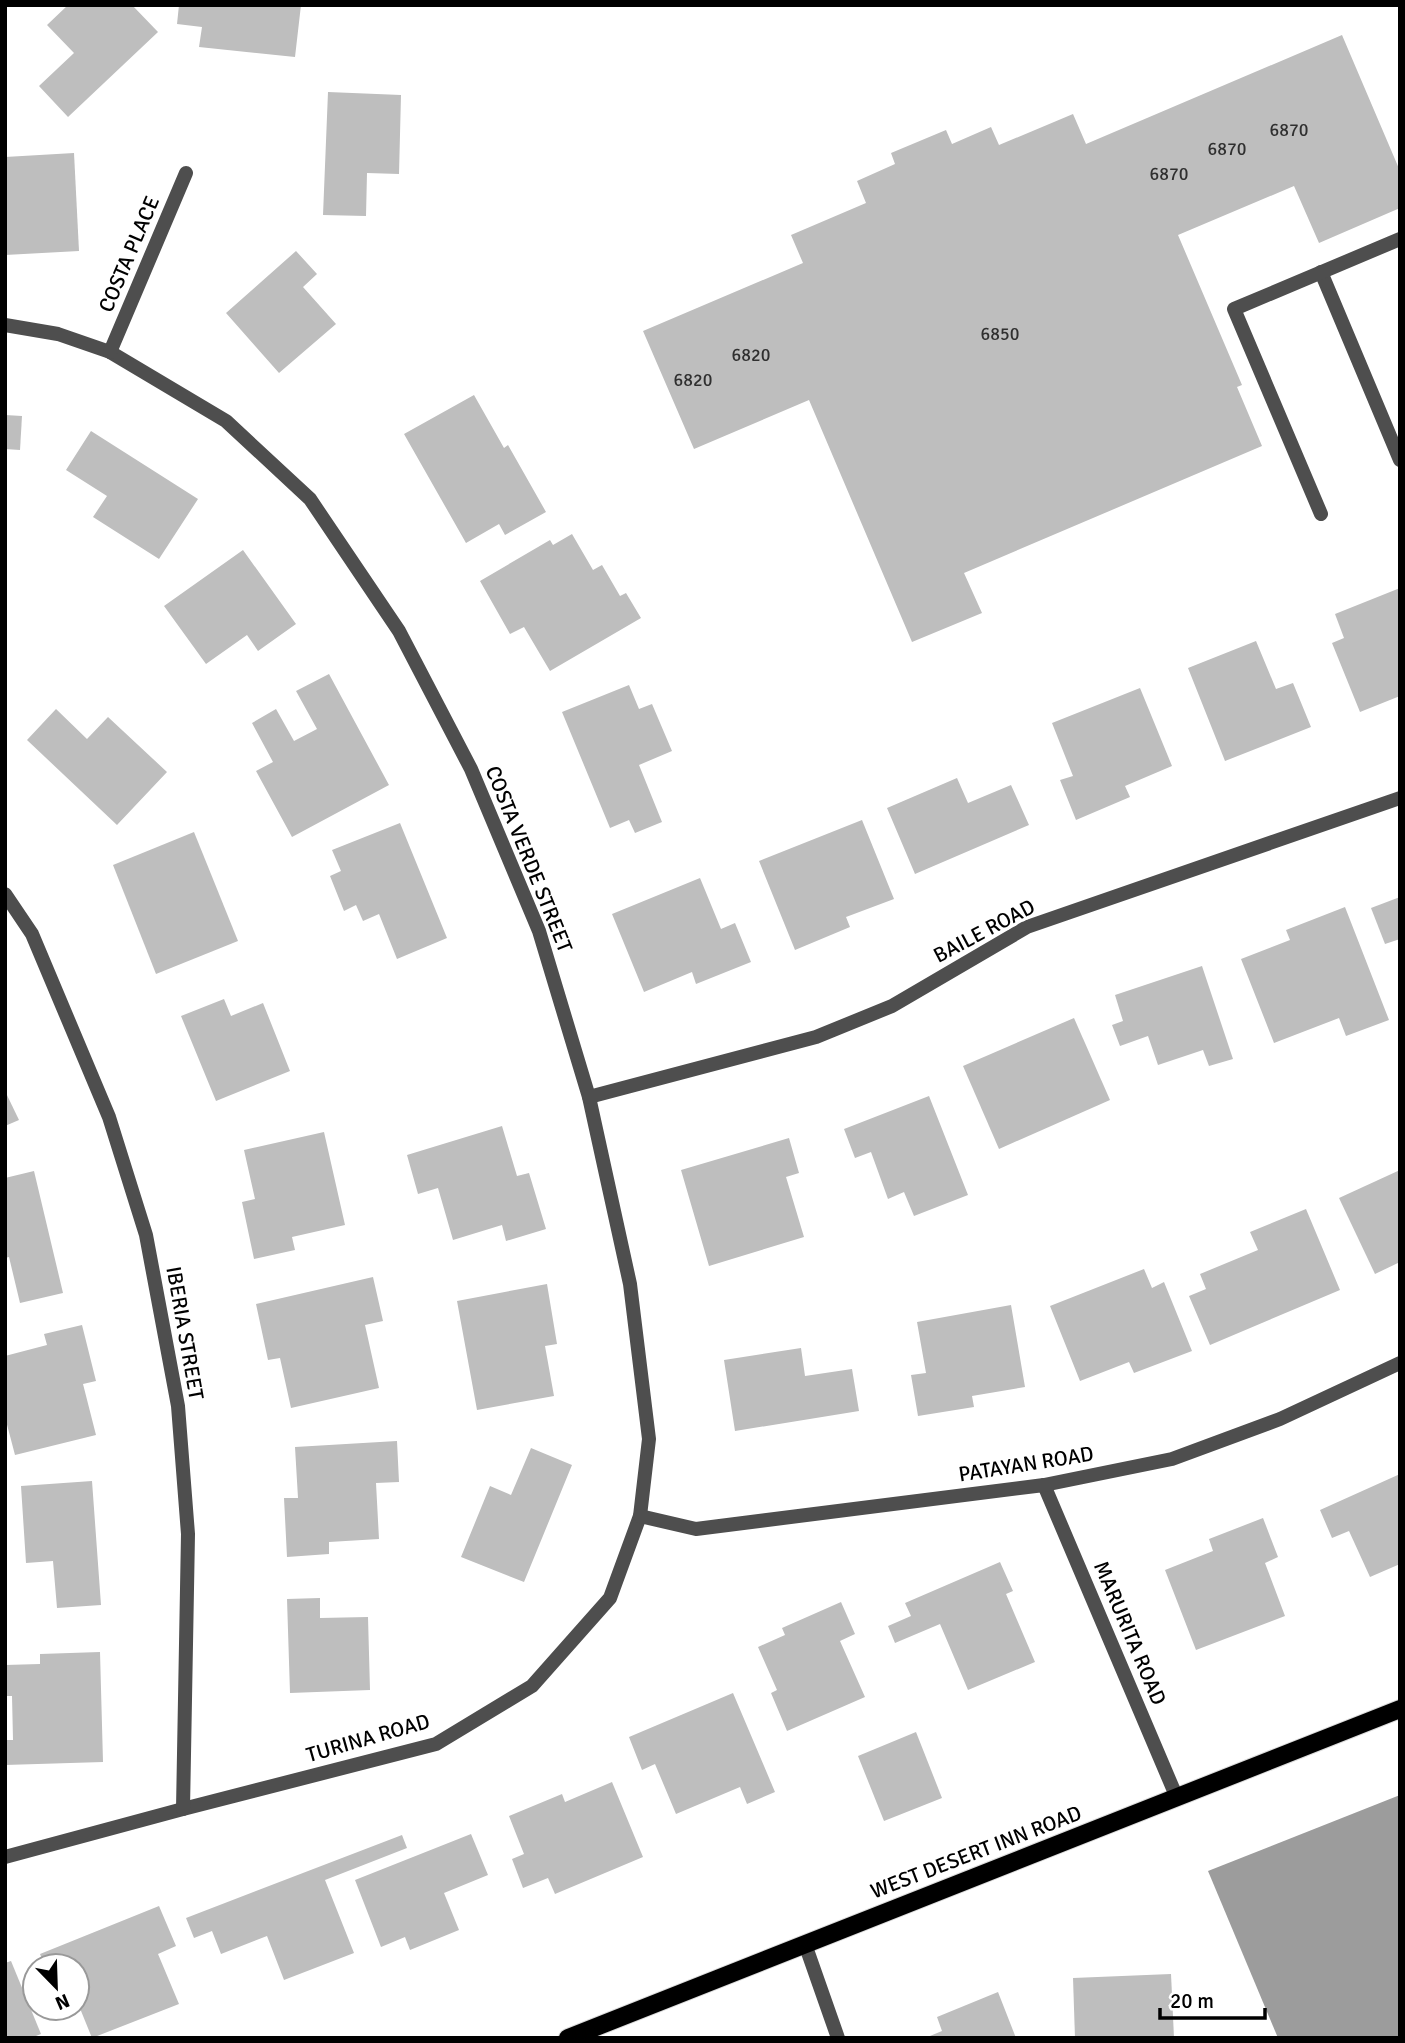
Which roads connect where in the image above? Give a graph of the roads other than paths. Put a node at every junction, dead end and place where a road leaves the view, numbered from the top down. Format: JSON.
{"nodes":[{"id":1,"x":186,"y":173,"type":"dead end"},
{"id":2,"x":1400,"y":239,"type":"edge"},
{"id":3,"x":1321,"y":272,"type":"junction"},
{"id":4,"x":5,"y":326,"type":"edge"},
{"id":5,"x":110,"y":352,"type":"junction"},
{"id":6,"x":1400,"y":460,"type":"edge"},
{"id":7,"x":1321,"y":514,"type":"dead end"},
{"id":8,"x":1400,"y":797,"type":"edge"},
{"id":9,"x":5,"y":894,"type":"edge"},
{"id":10,"x":589,"y":1097,"type":"junction"},
{"id":11,"x":1400,"y":1363,"type":"edge"},
{"id":12,"x":1044,"y":1485,"type":"junction"},
{"id":13,"x":640,"y":1516,"type":"junction"},
{"id":14,"x":1400,"y":1709,"type":"edge"},
{"id":15,"x":1177,"y":1798,"type":"junction"},
{"id":16,"x":183,"y":1809,"type":"junction"},
{"id":17,"x":5,"y":1857,"type":"edge"},
{"id":18,"x":805,"y":1944,"type":"junction"},
{"id":19,"x":568,"y":2038,"type":"edge"},
{"id":20,"x":838,"y":2038,"type":"edge"}],
"edges":[{"from":1,"to":5,"type":"street","name":"COSTA PLACE"},
{"from":2,"to":3,"type":"street"},
{"from":3,"to":6,"type":"street"},
{"from":3,"to":7,"type":"street"},
{"from":4,"to":5,"type":"street","name":"COSTA VERDE STREET"},
{"from":5,"to":10,"type":"street","name":"COSTA VERDE STREET"},
{"from":8,"to":10,"type":"street","name":"BAILE ROAD"},
{"from":9,"to":16,"type":"street","name":"IBERIA STREET"},
{"from":10,"to":13,"type":"street","name":"COSTA VERDE STREET"},
{"from":11,"to":12,"type":"street","name":"PATAYAN ROAD"},
{"from":12,"to":13,"type":"street","name":"PATAYAN ROAD"},
{"from":12,"to":15,"type":"street","name":"MARURITA ROAD"},
{"from":13,"to":16,"type":"street","name":"TURINA ROAD"},
{"from":14,"to":15,"type":"main road","name":"WEST DESERT INN ROAD"},
{"from":15,"to":18,"type":"main road","name":"WEST DESERT INN ROAD"},
{"from":16,"to":17,"type":"street","name":"TURINA ROAD"},
{"from":18,"to":19,"type":"main road","name":"WEST DESERT INN ROAD"},
{"from":18,"to":20,"type":"street"}]}
